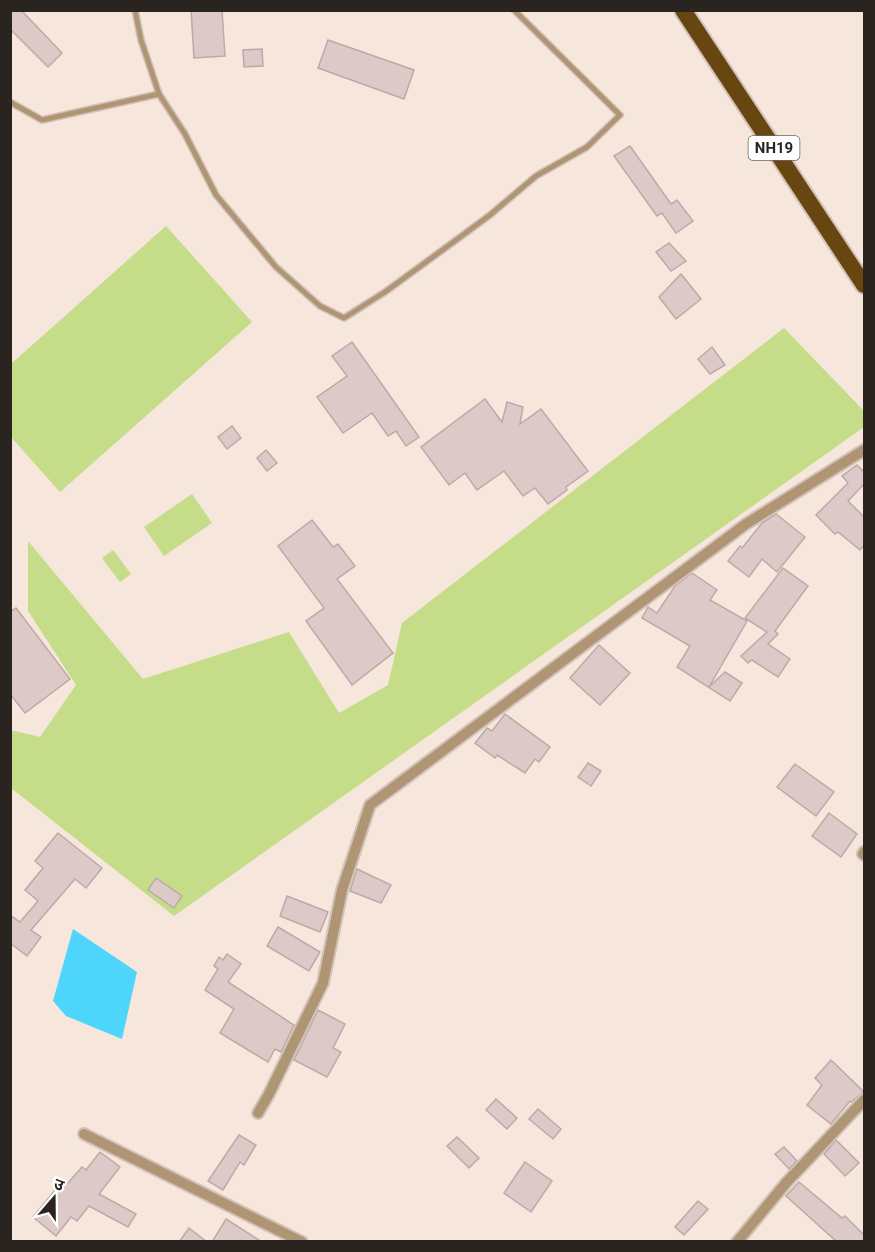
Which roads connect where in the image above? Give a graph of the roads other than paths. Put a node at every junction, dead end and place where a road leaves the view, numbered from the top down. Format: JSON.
{"nodes":[{"id":1,"x":135,"y":10,"type":"edge"},
{"id":2,"x":514,"y":10,"type":"edge"},
{"id":3,"x":683,"y":10,"type":"edge"},
{"id":4,"x":159,"y":94,"type":"junction"},
{"id":5,"x":10,"y":102,"type":"edge"},
{"id":6,"x":864,"y":285,"type":"edge"},
{"id":7,"x":864,"y":450,"type":"edge"},
{"id":8,"x":864,"y":1100,"type":"edge"},
{"id":9,"x":258,"y":1113,"type":"dead end"},
{"id":10,"x":84,"y":1134,"type":"dead end"},
{"id":11,"x":302,"y":1242,"type":"edge"},
{"id":12,"x":737,"y":1242,"type":"edge"}],
"edges":[{"from":1,"to":4,"type":"lane"},
{"from":2,"to":4,"type":"lane"},
{"from":3,"to":6,"type":"highway","number":"NH19"},
{"from":4,"to":5,"type":"lane"},
{"from":7,"to":9,"type":"street"},
{"from":8,"to":12,"type":"street"},
{"from":10,"to":11,"type":"street"}]}
